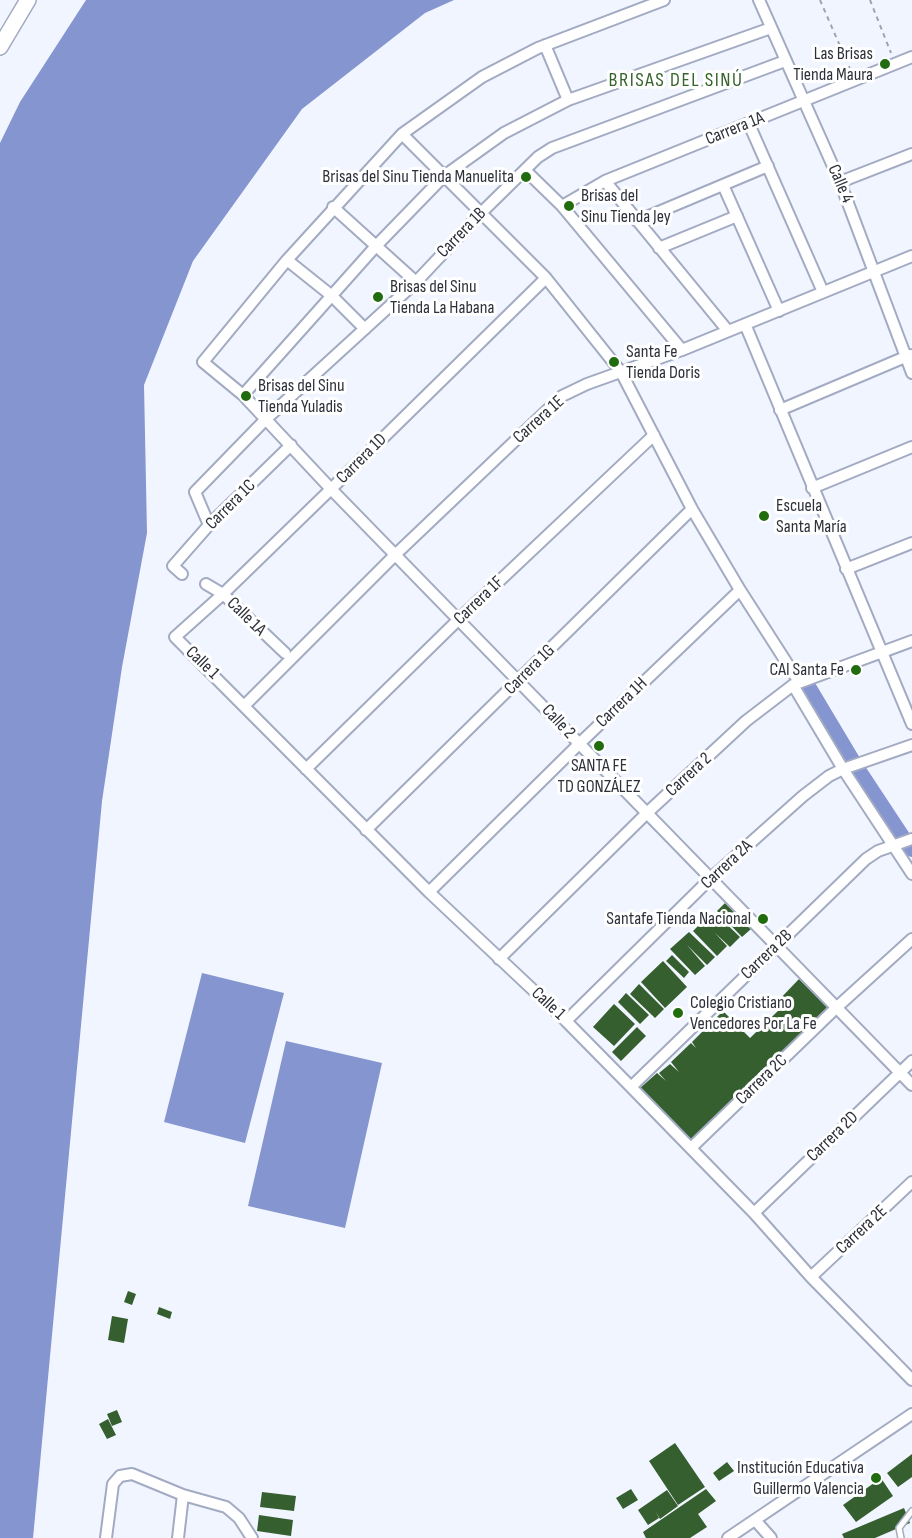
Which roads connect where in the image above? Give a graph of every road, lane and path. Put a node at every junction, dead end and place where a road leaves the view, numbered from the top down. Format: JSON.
{"nodes":[{"id":1,"x":28,"y":0,"type":"edge"},
{"id":2,"x":664,"y":0,"type":"edge"},
{"id":3,"x":759,"y":0,"type":"edge"},
{"id":4,"x":820,"y":0,"type":"edge"},
{"id":5,"x":870,"y":0,"type":"edge"},
{"id":6,"x":771,"y":28,"type":"junction"},
{"id":7,"x":545,"y":45,"type":"junction"},
{"id":8,"x":0,"y":47,"type":"edge"},
{"id":9,"x":912,"y":57,"type":"edge"},
{"id":10,"x":785,"y":61,"type":"junction"},
{"id":11,"x":896,"y":64,"type":"junction"},
{"id":12,"x":855,"y":81,"type":"junction"},
{"id":13,"x":568,"y":100,"type":"junction"},
{"id":14,"x":803,"y":101,"type":"junction"},
{"id":15,"x":749,"y":124,"type":"junction"},
{"id":16,"x":402,"y":134,"type":"junction"},
{"id":17,"x":912,"y":154,"type":"edge"},
{"id":18,"x":768,"y":166,"type":"junction"},
{"id":19,"x":525,"y":170,"type":"junction"},
{"id":20,"x":444,"y":176,"type":"junction"},
{"id":21,"x":604,"y":181,"type":"junction"},
{"id":22,"x":840,"y":182,"type":"junction"},
{"id":23,"x":723,"y":185,"type":"junction"},
{"id":24,"x":562,"y":206,"type":"junction"},
{"id":25,"x":333,"y":207,"type":"junction"},
{"id":26,"x":481,"y":213,"type":"junction"},
{"id":27,"x":737,"y":216,"type":"junction"},
{"id":28,"x":637,"y":221,"type":"junction"},
{"id":29,"x":376,"y":246,"type":"junction"},
{"id":30,"x":659,"y":248,"type":"junction"},
{"id":31,"x":912,"y":256,"type":"edge"},
{"id":32,"x":286,"y":260,"type":"junction"},
{"id":33,"x":875,"y":271,"type":"junction"},
{"id":34,"x":546,"y":278,"type":"junction"},
{"id":35,"x":416,"y":282,"type":"junction"},
{"id":36,"x":824,"y":292,"type":"junction"},
{"id":37,"x":332,"y":296,"type":"junction"},
{"id":38,"x":779,"y":310,"type":"junction"},
{"id":39,"x":745,"y":324,"type":"junction"},
{"id":40,"x":365,"y":329,"type":"junction"},
{"id":41,"x":728,"y":331,"type":"junction"},
{"id":42,"x":682,"y":350,"type":"junction"},
{"id":43,"x":909,"y":356,"type":"edge"},
{"id":44,"x":621,"y":372,"type":"junction"},
{"id":45,"x":912,"y":373,"type":"edge"},
{"id":46,"x":243,"y":395,"type":"junction"},
{"id":47,"x":780,"y":410,"type":"junction"},
{"id":48,"x":266,"y":420,"type":"junction"},
{"id":49,"x":654,"y":435,"type":"junction"},
{"id":50,"x":291,"y":445,"type":"junction"},
{"id":51,"x":912,"y":447,"type":"edge"},
{"id":52,"x":813,"y":488,"type":"junction"},
{"id":53,"x":331,"y":489,"type":"junction"},
{"id":54,"x":692,"y":509,"type":"junction"},
{"id":55,"x":209,"y":525,"type":"junction"},
{"id":56,"x":912,"y":543,"type":"edge"},
{"id":57,"x":396,"y":554,"type":"junction"},
{"id":58,"x":846,"y":569,"type":"junction"},
{"id":59,"x":182,"y":574,"type":"dead end"},
{"id":60,"x":206,"y":584,"type":"dead end"},
{"id":61,"x":740,"y":590,"type":"junction"},
{"id":62,"x":223,"y":594,"type":"junction"},
{"id":63,"x":458,"y":620,"type":"junction"},
{"id":64,"x":175,"y":637,"type":"joint"},
{"id":65,"x":912,"y":641,"type":"edge"},
{"id":66,"x":880,"y":652,"type":"junction"},
{"id":67,"x":285,"y":653,"type":"dead end"},
{"id":68,"x":520,"y":680,"type":"junction"},
{"id":69,"x":800,"y":682,"type":"junction"},
{"id":70,"x":245,"y":705,"type":"junction"},
{"id":71,"x":912,"y":724,"type":"edge"},
{"id":72,"x":579,"y":744,"type":"junction"},
{"id":73,"x":912,"y":746,"type":"edge"},
{"id":74,"x":846,"y":768,"type":"junction"},
{"id":75,"x":306,"y":769,"type":"junction"},
{"id":76,"x":648,"y":812,"type":"junction"},
{"id":77,"x":366,"y":830,"type":"junction"},
{"id":78,"x":912,"y":839,"type":"edge"},
{"id":79,"x":895,"y":845,"type":"junction"},
{"id":80,"x":912,"y":874,"type":"edge"},
{"id":81,"x":710,"y":879,"type":"junction"},
{"id":82,"x":429,"y":892,"type":"junction"},
{"id":83,"x":912,"y":939,"type":"edge"},
{"id":84,"x":776,"y":946,"type":"junction"},
{"id":85,"x":499,"y":959,"type":"junction"},
{"id":86,"x":837,"y":1008,"type":"junction"},
{"id":87,"x":566,"y":1021,"type":"junction"},
{"id":88,"x":912,"y":1061,"type":"edge"},
{"id":89,"x":900,"y":1072,"type":"junction"},
{"id":90,"x":912,"y":1085,"type":"edge"},
{"id":91,"x":631,"y":1087,"type":"junction"},
{"id":92,"x":691,"y":1148,"type":"junction"},
{"id":93,"x":912,"y":1182,"type":"edge"},
{"id":94,"x":754,"y":1213,"type":"junction"},
{"id":95,"x":811,"y":1277,"type":"junction"},
{"id":96,"x":912,"y":1380,"type":"edge"},
{"id":97,"x":912,"y":1414,"type":"edge"},
{"id":98,"x":183,"y":1495,"type":"junction"},
{"id":99,"x":912,"y":1511,"type":"edge"},
{"id":100,"x":754,"y":1520,"type":"junction"},
{"id":101,"x":106,"y":1538,"type":"edge"},
{"id":102,"x":178,"y":1538,"type":"edge"},
{"id":103,"x":252,"y":1538,"type":"edge"},
{"id":104,"x":728,"y":1538,"type":"edge"},
{"id":105,"x":771,"y":1538,"type":"edge"},
{"id":106,"x":902,"y":1538,"type":"edge"}],
"edges":[{"from":1,"to":8,"type":"street"},
{"from":2,"to":7,"type":"street"},
{"from":3,"to":6,"type":"street","name":"Calle 4"},
{"from":4,"to":12,"type":"path"},
{"from":5,"to":11,"type":"path"},
{"from":6,"to":10,"type":"street","name":"Calle 4"},
{"from":6,"to":13,"type":"street"},
{"from":7,"to":13,"type":"street"},
{"from":7,"to":16,"type":"street"},
{"from":9,"to":11,"type":"street","name":"Carrera 1A"},
{"from":10,"to":14,"type":"street","name":"Calle 4"},
{"from":10,"to":19,"type":"street","name":"Carrera 1B"},
{"from":11,"to":12,"type":"street","name":"Carrera 1A"},
{"from":12,"to":14,"type":"street","name":"Carrera 1A"},
{"from":13,"to":20,"type":"street"},
{"from":14,"to":15,"type":"street","name":"Carrera 1A"},
{"from":14,"to":22,"type":"street","name":"Calle 4"},
{"from":15,"to":18,"type":"street"},
{"from":15,"to":21,"type":"street","name":"Carrera 1A"},
{"from":16,"to":20,"type":"street"},
{"from":16,"to":25,"type":"street"},
{"from":17,"to":22,"type":"street"},
{"from":18,"to":23,"type":"street"},
{"from":18,"to":36,"type":"street"},
{"from":19,"to":24,"type":"street"},
{"from":19,"to":26,"type":"street","name":"Carrera 1B"},
{"from":20,"to":26,"type":"street"},
{"from":20,"to":29,"type":"street"},
{"from":21,"to":24,"type":"street","name":"Carrera 1A"},
{"from":21,"to":28,"type":"street"},
{"from":22,"to":33,"type":"street","name":"Calle 4"},
{"from":23,"to":27,"type":"street"},
{"from":23,"to":28,"type":"street"},
{"from":24,"to":42,"type":"street"},
{"from":25,"to":29,"type":"street"},
{"from":25,"to":32,"type":"street"},
{"from":26,"to":34,"type":"street"},
{"from":26,"to":35,"type":"street","name":"Carrera 1B"},
{"from":27,"to":30,"type":"street"},
{"from":27,"to":38,"type":"street"},
{"from":28,"to":30,"type":"street"},
{"from":29,"to":35,"type":"street"},
{"from":29,"to":37,"type":"street"},
{"from":30,"to":41,"type":"street"},
{"from":31,"to":33,"type":"street","name":"Carrera 1E"},
{"from":32,"to":37,"type":"street"},
{"from":32,"to":46,"type":"street","name":"Calle 2"},
{"from":33,"to":36,"type":"street","name":"Carrera 1E"},
{"from":33,"to":43,"type":"street","name":"Calle 4"},
{"from":34,"to":44,"type":"street"},
{"from":34,"to":53,"type":"street","name":"Carrera 1D"},
{"from":35,"to":40,"type":"street","name":"Carrera 1B"},
{"from":36,"to":38,"type":"street","name":"Carrera 1E"},
{"from":37,"to":40,"type":"street"},
{"from":37,"to":46,"type":"street"},
{"from":38,"to":39,"type":"street","name":"Carrera 1E"},
{"from":39,"to":41,"type":"street","name":"Carrera 1E"},
{"from":39,"to":47,"type":"street"},
{"from":40,"to":48,"type":"street","name":"Carrera 1B"},
{"from":41,"to":42,"type":"street","name":"Carrera 1E"},
{"from":42,"to":44,"type":"street","name":"Carrera 1E"},
{"from":43,"to":45,"type":"street","name":"Calle 4"},
{"from":43,"to":47,"type":"street"},
{"from":44,"to":49,"type":"street"},
{"from":44,"to":57,"type":"street","name":"Carrera 1E"},
{"from":46,"to":48,"type":"street","name":"Calle 2"},
{"from":47,"to":52,"type":"street"},
{"from":48,"to":50,"type":"street","name":"Calle 2"},
{"from":48,"to":55,"type":"street","name":"Carrera 1B"},
{"from":49,"to":54,"type":"street"},
{"from":49,"to":63,"type":"street","name":"Carrera 1F"},
{"from":50,"to":53,"type":"street","name":"Calle 2"},
{"from":50,"to":55,"type":"street","name":"Carrera 1C"},
{"from":51,"to":52,"type":"street"},
{"from":52,"to":58,"type":"street"},
{"from":53,"to":57,"type":"street","name":"Calle 2"},
{"from":53,"to":62,"type":"street","name":"Carrera 1D"},
{"from":54,"to":61,"type":"street"},
{"from":54,"to":68,"type":"street","name":"Carrera 1G"},
{"from":55,"to":59,"type":"street","name":"Carrera 1C"},
{"from":56,"to":58,"type":"street"},
{"from":57,"to":63,"type":"street","name":"Calle 2"},
{"from":57,"to":70,"type":"street","name":"Carrera 1E"},
{"from":58,"to":66,"type":"street"},
{"from":60,"to":62,"type":"street","name":"Calle 1A"},
{"from":61,"to":69,"type":"street"},
{"from":61,"to":72,"type":"street","name":"Carrera 1H"},
{"from":62,"to":64,"type":"street","name":"Carrera 1D"},
{"from":62,"to":67,"type":"street","name":"Calle 1A"},
{"from":63,"to":68,"type":"street","name":"Calle 2"},
{"from":63,"to":75,"type":"street","name":"Carrera 1F"},
{"from":64,"to":70,"type":"street","name":"Calle 1"},
{"from":65,"to":66,"type":"street","name":"Carrera 2"},
{"from":66,"to":69,"type":"street","name":"Carrera 2"},
{"from":66,"to":71,"type":"street"},
{"from":68,"to":72,"type":"street","name":"Calle 2"},
{"from":68,"to":77,"type":"street","name":"Carrera 1G"},
{"from":69,"to":74,"type":"street"},
{"from":69,"to":76,"type":"street","name":"Carrera 2"},
{"from":70,"to":75,"type":"street","name":"Calle 1"},
{"from":72,"to":76,"type":"street","name":"Calle 2"},
{"from":72,"to":82,"type":"street","name":"Carrera 1H"},
{"from":73,"to":74,"type":"street","name":"Carrera 2A"},
{"from":74,"to":79,"type":"street"},
{"from":74,"to":81,"type":"street","name":"Carrera 2A"},
{"from":75,"to":77,"type":"street","name":"Calle 1"},
{"from":76,"to":81,"type":"street","name":"Calle 2"},
{"from":76,"to":85,"type":"street","name":"Carrera 2"},
{"from":77,"to":82,"type":"street","name":"Calle 1"},
{"from":78,"to":79,"type":"street","name":"Carrera 2B"},
{"from":79,"to":80,"type":"street"},
{"from":79,"to":84,"type":"street","name":"Carrera 2B"},
{"from":81,"to":84,"type":"street","name":"Calle 2"},
{"from":81,"to":87,"type":"street","name":"Carrera 2A"},
{"from":82,"to":85,"type":"street","name":"Calle 1"},
{"from":83,"to":86,"type":"street","name":"Carrera 2C"},
{"from":84,"to":86,"type":"street","name":"Calle 2"},
{"from":84,"to":91,"type":"street","name":"Carrera 2B"},
{"from":85,"to":87,"type":"street","name":"Calle 1"},
{"from":86,"to":89,"type":"street","name":"Calle 2"},
{"from":86,"to":92,"type":"street","name":"Carrera 2C"},
{"from":87,"to":91,"type":"street","name":"Calle 1"},
{"from":88,"to":89,"type":"street","name":"Carrera 2D"},
{"from":89,"to":90,"type":"street","name":"Calle 2"},
{"from":89,"to":94,"type":"street","name":"Carrera 2D"},
{"from":91,"to":92,"type":"street","name":"Calle 1"},
{"from":92,"to":94,"type":"street","name":"Calle 1"},
{"from":93,"to":95,"type":"street","name":"Carrera 2E"},
{"from":94,"to":95,"type":"street","name":"Calle 1"},
{"from":95,"to":96,"type":"street","name":"Calle 1"},
{"from":97,"to":100,"type":"street"},
{"from":98,"to":101,"type":"street"},
{"from":98,"to":102,"type":"street"},
{"from":98,"to":103,"type":"street"},
{"from":99,"to":106,"type":"lane"},
{"from":100,"to":104,"type":"street"},
{"from":100,"to":105,"type":"street"}]}
